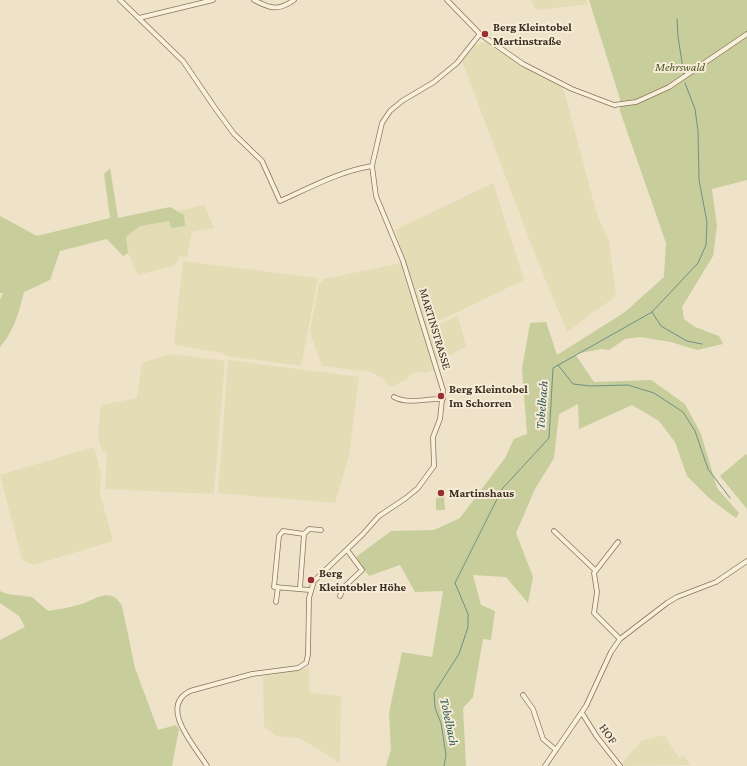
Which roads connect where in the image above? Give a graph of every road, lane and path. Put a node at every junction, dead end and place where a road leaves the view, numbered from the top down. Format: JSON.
{"nodes":[{"id":1,"x":120,"y":0,"type":"edge"},
{"id":2,"x":213,"y":0,"type":"edge"},
{"id":3,"x":254,"y":0,"type":"edge"},
{"id":4,"x":294,"y":0,"type":"edge"},
{"id":5,"x":447,"y":0,"type":"edge"},
{"id":6,"x":139,"y":18,"type":"junction"},
{"id":7,"x":480,"y":34,"type":"junction"},
{"id":8,"x":747,"y":34,"type":"edge"},
{"id":9,"x":372,"y":166,"type":"junction"},
{"id":10,"x":394,"y":398,"type":"dead end"},
{"id":11,"x":443,"y":399,"type":"junction"},
{"id":12,"x":321,"y":530,"type":"dead end"},
{"id":13,"x":554,"y":531,"type":"dead end"},
{"id":14,"x":304,"y":534,"type":"junction"},
{"id":15,"x":618,"y":542,"type":"dead end"},
{"id":16,"x":347,"y":550,"type":"junction"},
{"id":17,"x":747,"y":560,"type":"edge"},
{"id":18,"x":595,"y":570,"type":"junction"},
{"id":19,"x":278,"y":587,"type":"junction"},
{"id":20,"x":300,"y":588,"type":"junction"},
{"id":21,"x":310,"y":590,"type":"junction"},
{"id":22,"x":340,"y":596,"type":"dead end"},
{"id":23,"x":276,"y":602,"type":"dead end"},
{"id":24,"x":620,"y":639,"type":"junction"},
{"id":25,"x":523,"y":696,"type":"dead end"},
{"id":26,"x":582,"y":713,"type":"junction"},
{"id":27,"x":556,"y":750,"type":"junction"},
{"id":28,"x":207,"y":766,"type":"edge"},
{"id":29,"x":545,"y":766,"type":"edge"},
{"id":30,"x":620,"y":766,"type":"edge"}],
"edges":[{"from":1,"to":6,"type":"street"},
{"from":2,"to":6,"type":"street"},
{"from":3,"to":4,"type":"street"},
{"from":5,"to":7,"type":"street"},
{"from":6,"to":9,"type":"street"},
{"from":7,"to":8,"type":"street"},
{"from":7,"to":9,"type":"street","name":"MARTINSTRASSE"},
{"from":9,"to":11,"type":"street","name":"MARTINSTRASSE"},
{"from":10,"to":11,"type":"street"},
{"from":11,"to":16,"type":"street","name":"MARTINSTRASSE"},
{"from":12,"to":14,"type":"street"},
{"from":13,"to":18,"type":"street"},
{"from":14,"to":19,"type":"street"},
{"from":14,"to":20,"type":"street"},
{"from":15,"to":18,"type":"street"},
{"from":16,"to":21,"type":"street","name":"MARTINSTRASSE"},
{"from":16,"to":22,"type":"street"},
{"from":17,"to":24,"type":"street"},
{"from":18,"to":24,"type":"street"},
{"from":19,"to":20,"type":"street"},
{"from":19,"to":23,"type":"street"},
{"from":20,"to":21,"type":"street"},
{"from":21,"to":28,"type":"street"},
{"from":24,"to":26,"type":"street"},
{"from":25,"to":27,"type":"street"},
{"from":26,"to":27,"type":"street"},
{"from":26,"to":30,"type":"street","name":"HOF"},
{"from":27,"to":29,"type":"street"}]}
